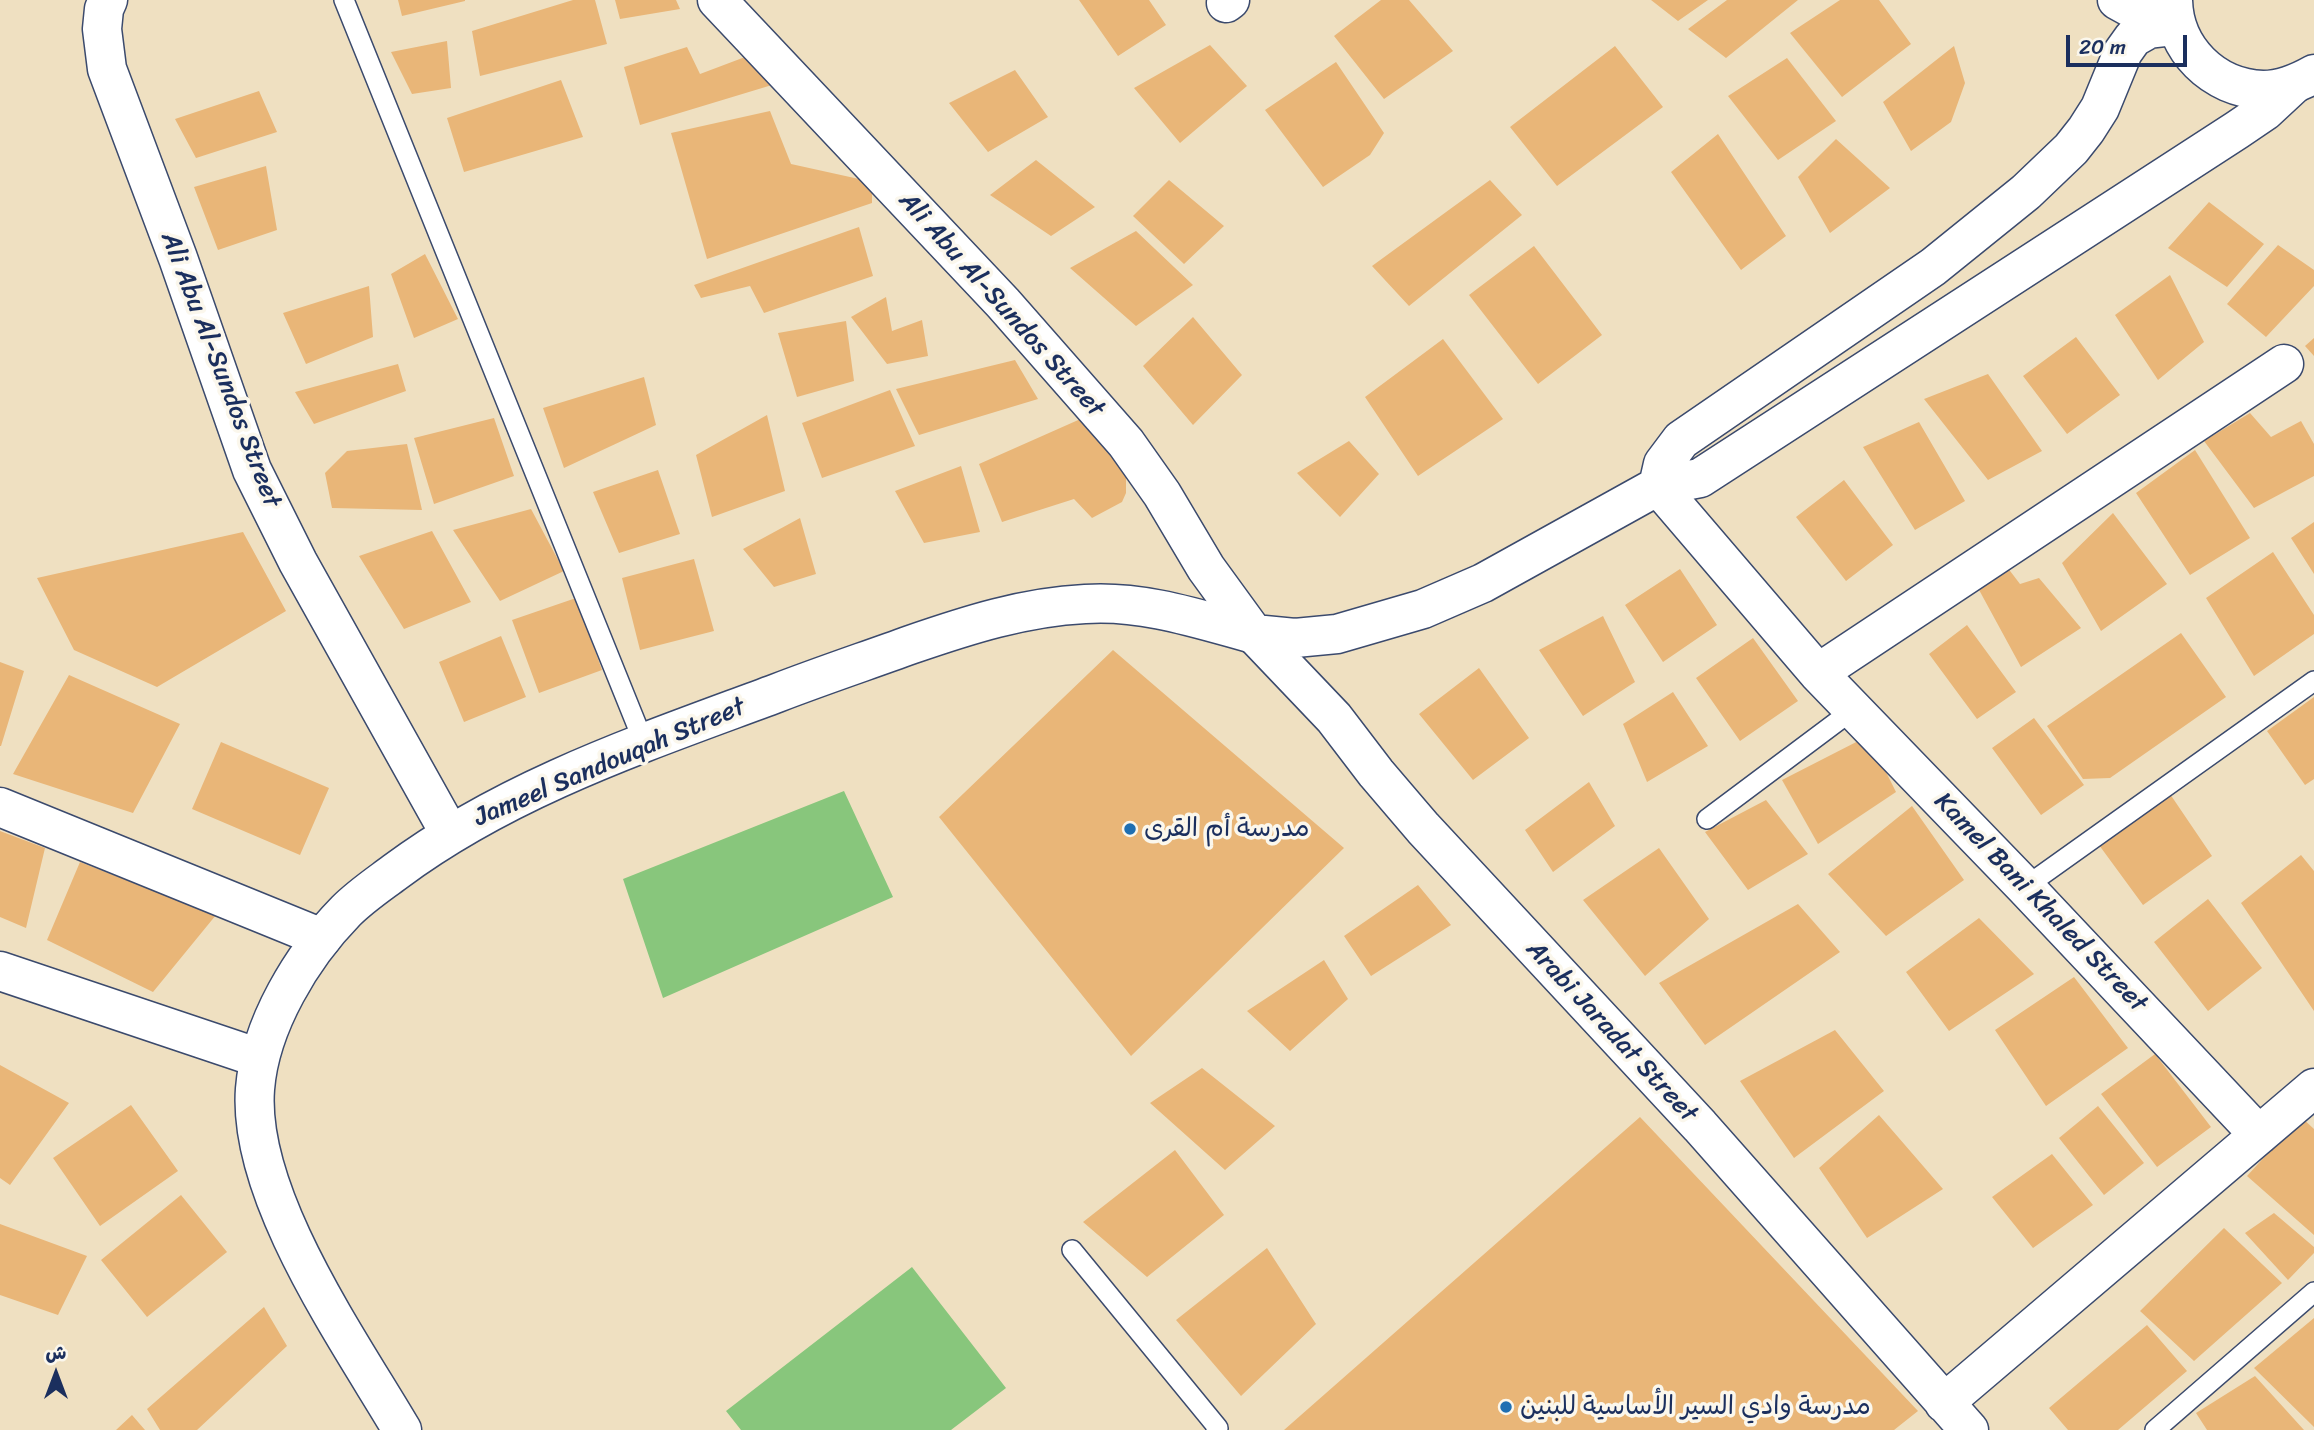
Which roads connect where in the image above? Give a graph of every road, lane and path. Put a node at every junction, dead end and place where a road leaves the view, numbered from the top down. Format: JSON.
{"nodes":[{"id":1,"x":108,"y":0,"type":"edge"},
{"id":2,"x":344,"y":0,"type":"edge"},
{"id":3,"x":717,"y":0,"type":"edge"},
{"id":4,"x":2117,"y":0,"type":"edge"},
{"id":5,"x":2174,"y":14,"type":"edge"},
{"id":6,"x":2304,"y":80,"type":"edge"},
{"id":7,"x":2284,"y":364,"type":"dead end"},
{"id":8,"x":1658,"y":486,"type":"junction"},
{"id":9,"x":1254,"y":634,"type":"junction"},
{"id":10,"x":1818,"y":673,"type":"junction"},
{"id":11,"x":2314,"y":681,"type":"edge"},
{"id":12,"x":1854,"y":709,"type":"junction"},
{"id":13,"x":644,"y":743,"type":"junction"},
{"id":14,"x":0,"y":807,"type":"edge"},
{"id":15,"x":1707,"y":819,"type":"dead end"},
{"id":16,"x":450,"y":834,"type":"junction"},
{"id":17,"x":2025,"y":887,"type":"junction"},
{"id":18,"x":322,"y":938,"type":"junction"},
{"id":19,"x":0,"y":971,"type":"edge"},
{"id":20,"x":259,"y":1058,"type":"junction"},
{"id":21,"x":2314,"y":1088,"type":"edge"},
{"id":22,"x":2259,"y":1135,"type":"junction"},
{"id":23,"x":1072,"y":1250,"type":"dead end"},
{"id":24,"x":2314,"y":1292,"type":"edge"},
{"id":25,"x":1956,"y":1416,"type":"edge"},
{"id":26,"x":402,"y":1430,"type":"edge"},
{"id":27,"x":1216,"y":1430,"type":"edge"},
{"id":28,"x":2155,"y":1430,"type":"edge"}],
"edges":[{"from":1,"to":16,"type":"street","name":"Ali Abu Al-Sundos Street"},
{"from":2,"to":13,"type":"lane"},
{"from":3,"to":9,"type":"street","name":"Ali Abu Al-Sundos Street"},
{"from":4,"to":5,"type":"street"},
{"from":5,"to":6,"type":"street"},
{"from":5,"to":8,"type":"street"},
{"from":6,"to":8,"type":"street","name":"Jameel Sandouqah Street"},
{"from":7,"to":10,"type":"street"},
{"from":8,"to":9,"type":"street","name":"Jameel Sandouqah Street"},
{"from":8,"to":10,"type":"street","name":"Kamel Bani Khaled Street"},
{"from":9,"to":13,"type":"street","name":"Jameel Sandouqah Street"},
{"from":9,"to":25,"type":"street","name":"Arabi Jaradat Street"},
{"from":10,"to":12,"type":"street","name":"Kamel Bani Khaled Street"},
{"from":11,"to":17,"type":"lane"},
{"from":12,"to":15,"type":"lane"},
{"from":12,"to":17,"type":"street","name":"Kamel Bani Khaled Street"},
{"from":13,"to":16,"type":"street","name":"Jameel Sandouqah Street"},
{"from":14,"to":18,"type":"street"},
{"from":16,"to":18,"type":"street","name":"Jameel Sandouqah Street"},
{"from":17,"to":22,"type":"street","name":"Kamel Bani Khaled Street"},
{"from":18,"to":20,"type":"street","name":"Jameel Sandouqah Street"},
{"from":19,"to":20,"type":"street"},
{"from":20,"to":26,"type":"street","name":"Jameel Sandouqah Street"},
{"from":21,"to":22,"type":"street"},
{"from":22,"to":25,"type":"street"},
{"from":23,"to":27,"type":"lane"},
{"from":24,"to":28,"type":"lane"}]}
